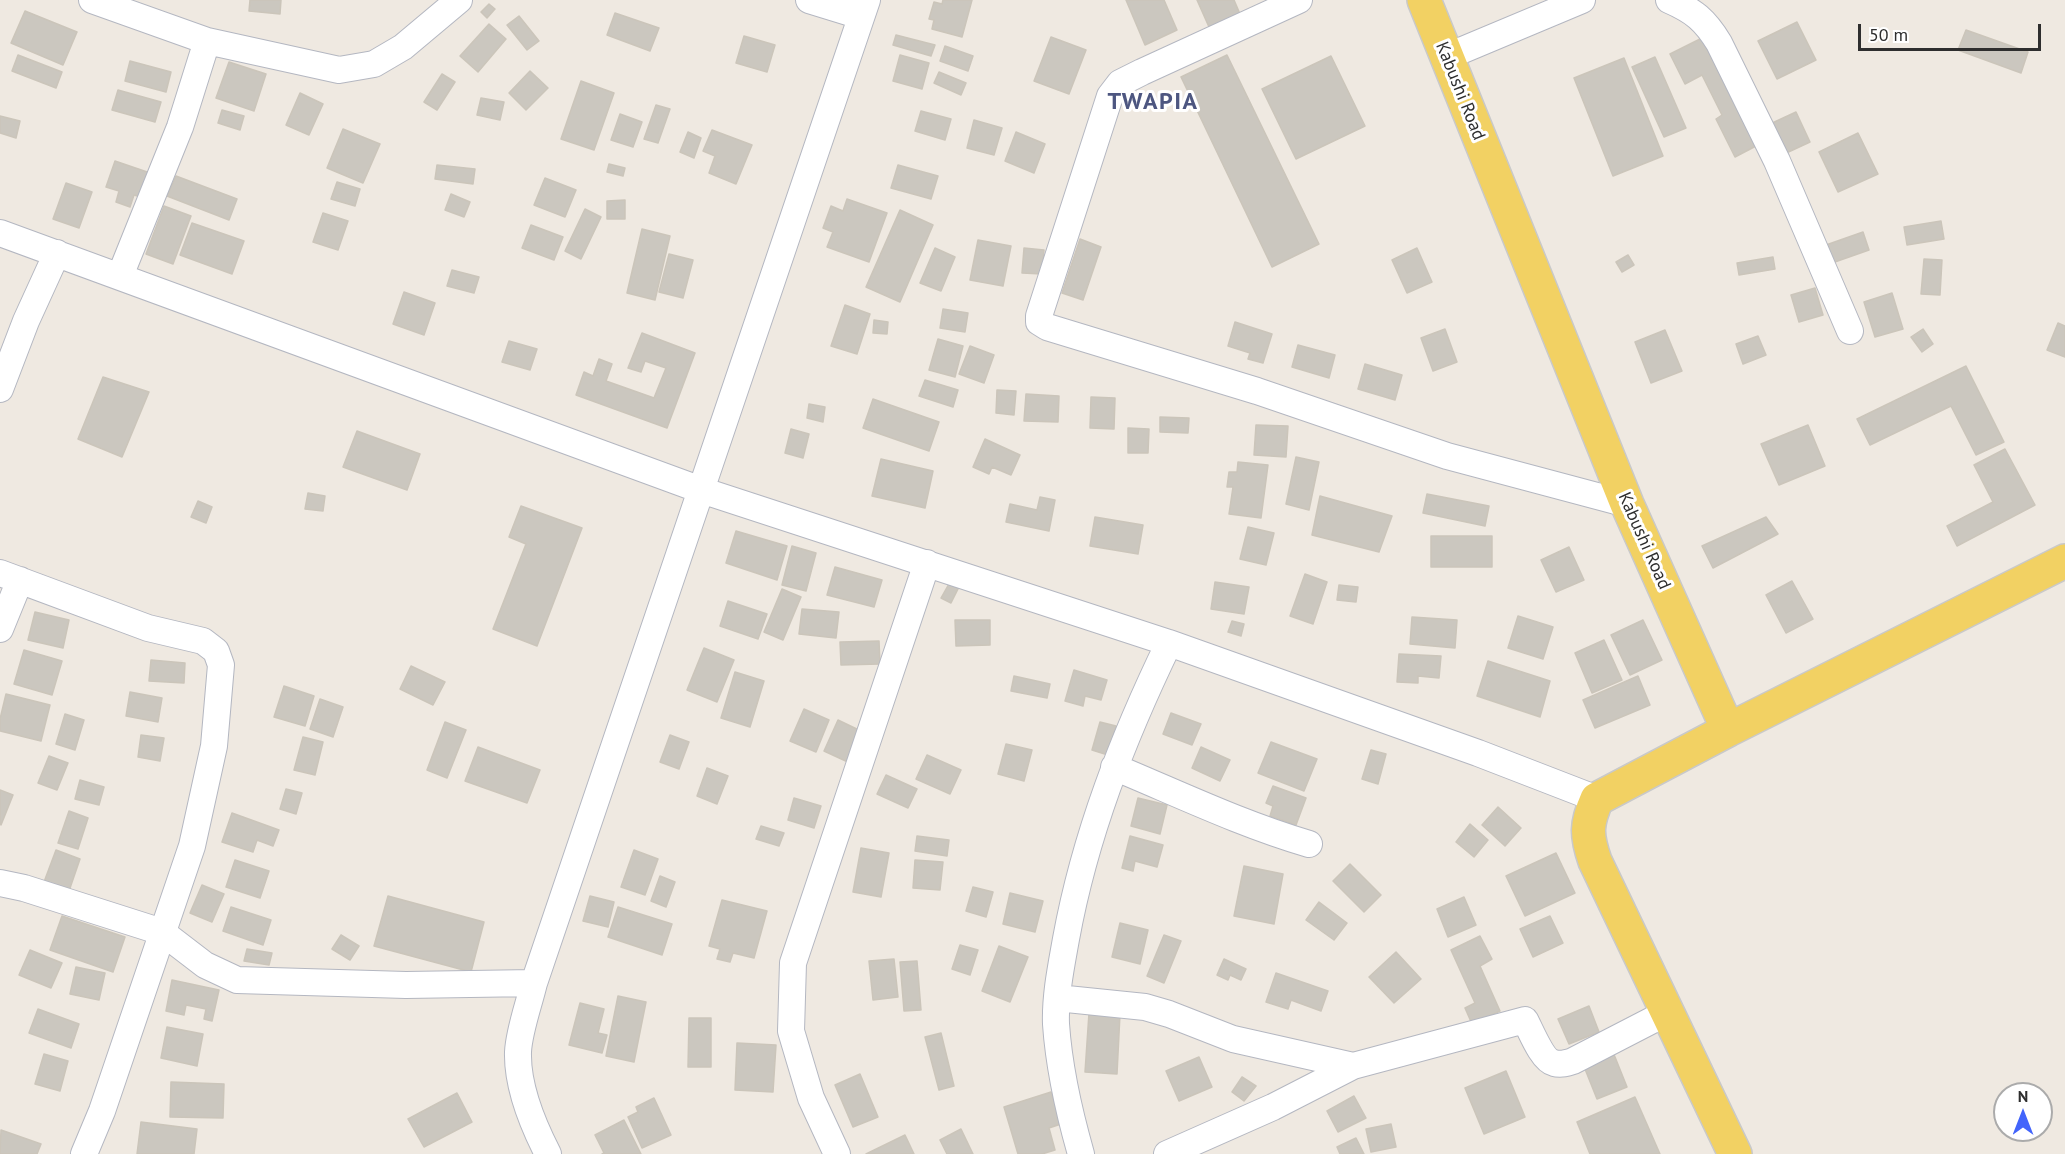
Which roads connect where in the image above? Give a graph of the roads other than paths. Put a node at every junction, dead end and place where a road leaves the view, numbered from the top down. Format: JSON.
{"nodes":[{"id":1,"x":92,"y":0,"type":"edge"},
{"id":2,"x":459,"y":0,"type":"edge"},
{"id":3,"x":809,"y":0,"type":"edge"},
{"id":4,"x":1299,"y":0,"type":"edge"},
{"id":5,"x":1424,"y":0,"type":"edge"},
{"id":6,"x":1582,"y":0,"type":"edge"},
{"id":7,"x":1669,"y":0,"type":"edge"},
{"id":8,"x":864,"y":8,"type":"edge"},
{"id":9,"x":207,"y":41,"type":"junction"},
{"id":10,"x":1446,"y":57,"type":"junction"},
{"id":11,"x":0,"y":233,"type":"edge"},
{"id":12,"x":57,"y":253,"type":"junction"},
{"id":13,"x":120,"y":276,"type":"junction"},
{"id":14,"x":1850,"y":331,"type":"dead end"},
{"id":15,"x":0,"y":389,"type":"edge"},
{"id":16,"x":701,"y":490,"type":"junction"},
{"id":17,"x":1627,"y":504,"type":"junction"},
{"id":18,"x":2065,"y":561,"type":"edge"},
{"id":19,"x":927,"y":563,"type":"junction"},
{"id":20,"x":10,"y":577,"type":"edge"},
{"id":21,"x":0,"y":629,"type":"edge"},
{"id":22,"x":1169,"y":643,"type":"junction"},
{"id":23,"x":1728,"y":730,"type":"junction"},
{"id":24,"x":1114,"y":767,"type":"junction"},
{"id":25,"x":1597,"y":799,"type":"junction"},
{"id":26,"x":1309,"y":844,"type":"dead end"},
{"id":27,"x":0,"y":883,"type":"edge"},
{"id":28,"x":162,"y":932,"type":"junction"},
{"id":29,"x":534,"y":983,"type":"junction"},
{"id":30,"x":1057,"y":998,"type":"junction"},
{"id":31,"x":1666,"y":1014,"type":"junction"},
{"id":32,"x":1353,"y":1066,"type":"junction"},
{"id":33,"x":84,"y":1154,"type":"edge"},
{"id":34,"x":548,"y":1154,"type":"edge"},
{"id":35,"x":837,"y":1154,"type":"edge"},
{"id":36,"x":1081,"y":1154,"type":"edge"},
{"id":37,"x":1167,"y":1154,"type":"edge"},
{"id":38,"x":1735,"y":1154,"type":"edge"}],
"edges":[{"from":1,"to":9,"type":"street"},
{"from":2,"to":9,"type":"street"},
{"from":3,"to":8,"type":"street"},
{"from":4,"to":17,"type":"street"},
{"from":5,"to":10,"type":"main road","name":"Kabushi Road"},
{"from":6,"to":10,"type":"street"},
{"from":7,"to":14,"type":"street"},
{"from":8,"to":16,"type":"street"},
{"from":9,"to":13,"type":"street"},
{"from":10,"to":17,"type":"main road","name":"Kabushi Road"},
{"from":11,"to":12,"type":"street"},
{"from":12,"to":13,"type":"street"},
{"from":12,"to":15,"type":"street"},
{"from":13,"to":16,"type":"street"},
{"from":16,"to":19,"type":"street"},
{"from":16,"to":29,"type":"street"},
{"from":17,"to":23,"type":"main road","name":"Kabushi Road"},
{"from":18,"to":23,"type":"main road"},
{"from":19,"to":22,"type":"street"},
{"from":19,"to":35,"type":"street"},
{"from":20,"to":21,"type":"street"},
{"from":20,"to":28,"type":"street"},
{"from":22,"to":24,"type":"street"},
{"from":22,"to":25,"type":"street"},
{"from":23,"to":25,"type":"main road"},
{"from":24,"to":26,"type":"street"},
{"from":24,"to":30,"type":"street"},
{"from":25,"to":31,"type":"main road"},
{"from":27,"to":28,"type":"street"},
{"from":28,"to":29,"type":"street"},
{"from":28,"to":33,"type":"street"},
{"from":29,"to":34,"type":"street"},
{"from":30,"to":32,"type":"street"},
{"from":30,"to":36,"type":"street"},
{"from":31,"to":32,"type":"street"},
{"from":31,"to":38,"type":"main road"},
{"from":32,"to":37,"type":"street"}]}
